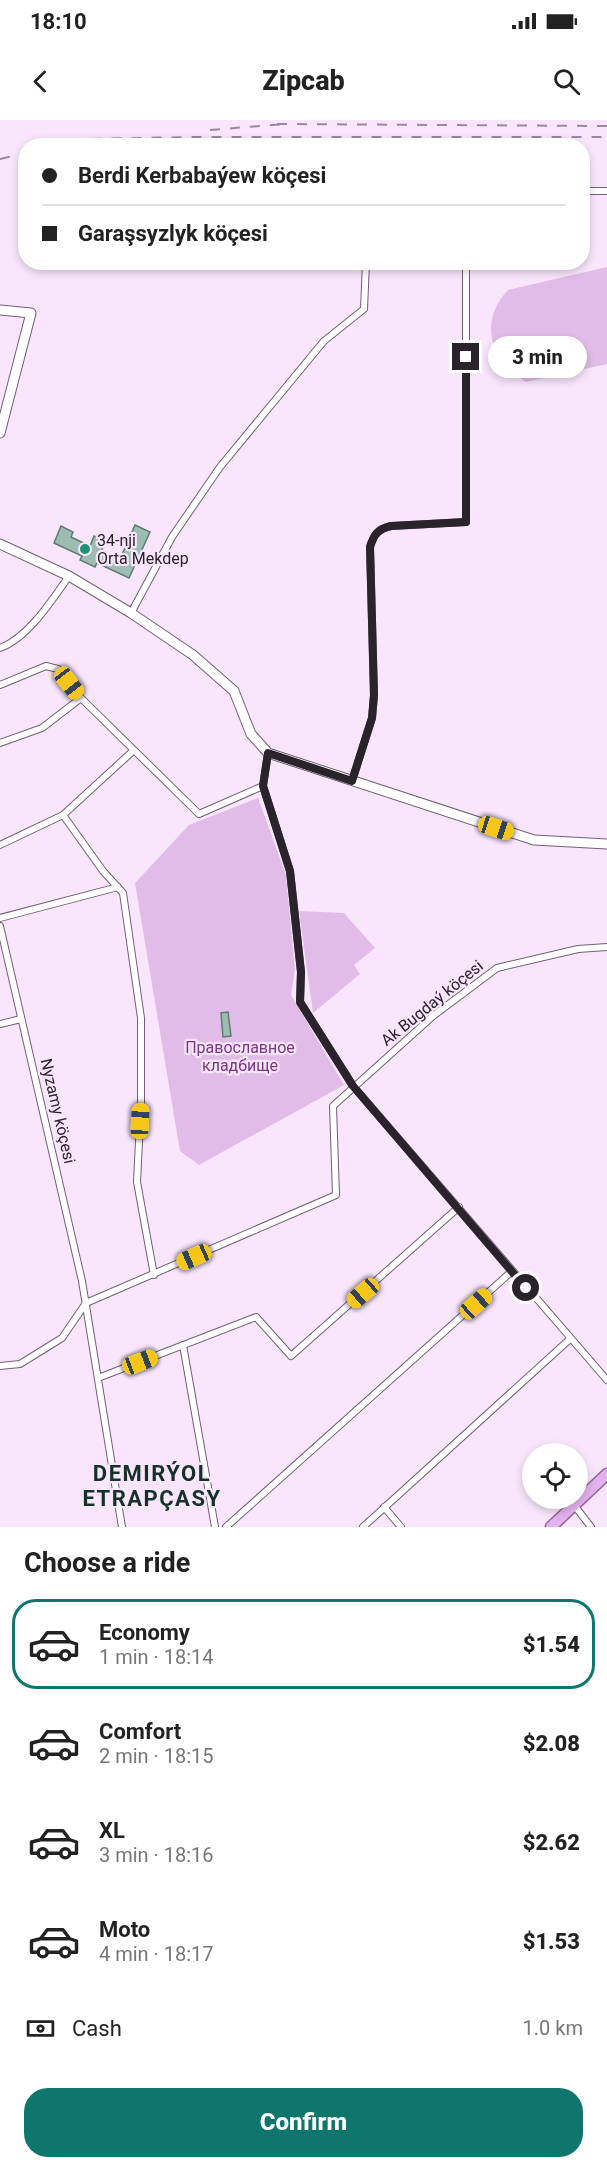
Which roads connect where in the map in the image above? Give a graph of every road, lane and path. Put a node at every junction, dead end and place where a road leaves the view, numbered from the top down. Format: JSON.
{"nodes":[{"id":1,"x":607,"y":191,"type":"edge"},
{"id":2,"x":590,"y":192,"type":"edge"},
{"id":3,"x":366,"y":270,"type":"edge"},
{"id":4,"x":466,"y":270,"type":"edge"},
{"id":5,"x":0,"y":310,"type":"edge"},
{"id":6,"x":0,"y":433,"type":"edge"},
{"id":7,"x":0,"y":544,"type":"edge"},
{"id":8,"x":69,"y":576,"type":"junction"},
{"id":9,"x":131,"y":613,"type":"junction"},
{"id":10,"x":0,"y":648,"type":"edge"},
{"id":11,"x":0,"y":685,"type":"edge"},
{"id":12,"x":81,"y":698,"type":"junction"},
{"id":13,"x":0,"y":743,"type":"edge"},
{"id":14,"x":134,"y":750,"type":"junction"},
{"id":15,"x":268,"y":753,"type":"junction"},
{"id":16,"x":352,"y":781,"type":"junction"},
{"id":17,"x":263,"y":786,"type":"junction"},
{"id":18,"x":63,"y":815,"type":"junction"},
{"id":19,"x":607,"y":844,"type":"edge"},
{"id":20,"x":0,"y":845,"type":"edge"},
{"id":21,"x":118,"y":887,"type":"junction"},
{"id":22,"x":0,"y":918,"type":"edge"},
{"id":23,"x":0,"y":927,"type":"edge"},
{"id":24,"x":607,"y":947,"type":"edge"},
{"id":25,"x":21,"y":1020,"type":"junction"},
{"id":26,"x":0,"y":1024,"type":"edge"},
{"id":27,"x":353,"y":1086,"type":"junction"},
{"id":28,"x":459,"y":1207,"type":"junction"},
{"id":29,"x":511,"y":1272,"type":"junction"},
{"id":30,"x":154,"y":1275,"type":"junction"},
{"id":31,"x":86,"y":1303,"type":"junction"},
{"id":32,"x":570,"y":1339,"type":"junction"},
{"id":33,"x":183,"y":1346,"type":"junction"},
{"id":34,"x":0,"y":1366,"type":"edge"},
{"id":35,"x":98,"y":1378,"type":"junction"},
{"id":36,"x":607,"y":1380,"type":"edge"},
{"id":37,"x":607,"y":1474,"type":"edge"},
{"id":38,"x":588,"y":1492,"type":"edge"},
{"id":39,"x":384,"y":1508,"type":"junction"},
{"id":40,"x":570,"y":1509,"type":"edge"},
{"id":41,"x":577,"y":1509,"type":"edge"},
{"id":42,"x":122,"y":1527,"type":"edge"},
{"id":43,"x":216,"y":1527,"type":"edge"},
{"id":44,"x":226,"y":1527,"type":"edge"},
{"id":45,"x":363,"y":1527,"type":"edge"},
{"id":46,"x":401,"y":1527,"type":"edge"},
{"id":47,"x":551,"y":1527,"type":"edge"},
{"id":48,"x":591,"y":1527,"type":"edge"}],
"edges":[{"from":1,"to":2,"type":"street"},
{"from":3,"to":9,"type":"street"},
{"from":4,"to":16,"type":"street"},
{"from":5,"to":6,"type":"main road"},
{"from":7,"to":8,"type":"main road"},
{"from":8,"to":9,"type":"main road"},
{"from":8,"to":10,"type":"street"},
{"from":9,"to":15,"type":"main road"},
{"from":11,"to":12,"type":"street"},
{"from":12,"to":13,"type":"street"},
{"from":12,"to":14,"type":"street"},
{"from":14,"to":17,"type":"street"},
{"from":14,"to":18,"type":"street"},
{"from":15,"to":16,"type":"main road"},
{"from":15,"to":17,"type":"street"},
{"from":16,"to":19,"type":"main road"},
{"from":17,"to":27,"type":"street"},
{"from":18,"to":20,"type":"street"},
{"from":18,"to":21,"type":"street"},
{"from":21,"to":22,"type":"street"},
{"from":21,"to":30,"type":"street"},
{"from":23,"to":25,"type":"street","name":"Nyzamy köçesi"},
{"from":24,"to":27,"type":"street","name":"Ak Bugdaý köçesi"},
{"from":25,"to":26,"type":"street"},
{"from":25,"to":31,"type":"street","name":"Nyzamy köçesi"},
{"from":27,"to":28,"type":"street"},
{"from":27,"to":30,"type":"street","name":"Ak Bugdaý köçesi"},
{"from":28,"to":29,"type":"street"},
{"from":28,"to":33,"type":"street"},
{"from":29,"to":32,"type":"street"},
{"from":29,"to":44,"type":"street"},
{"from":30,"to":31,"type":"street"},
{"from":31,"to":34,"type":"street"},
{"from":31,"to":35,"type":"street","name":"Nyzamy köçesi"},
{"from":32,"to":36,"type":"street"},
{"from":32,"to":39,"type":"street"},
{"from":33,"to":35,"type":"street"},
{"from":33,"to":43,"type":"street"},
{"from":35,"to":42,"type":"street","name":"Nyzamy köçesi"},
{"from":37,"to":38,"type":"main road"},
{"from":39,"to":45,"type":"street"},
{"from":39,"to":46,"type":"street"},
{"from":40,"to":47,"type":"main road"},
{"from":41,"to":48,"type":"street"}]}
